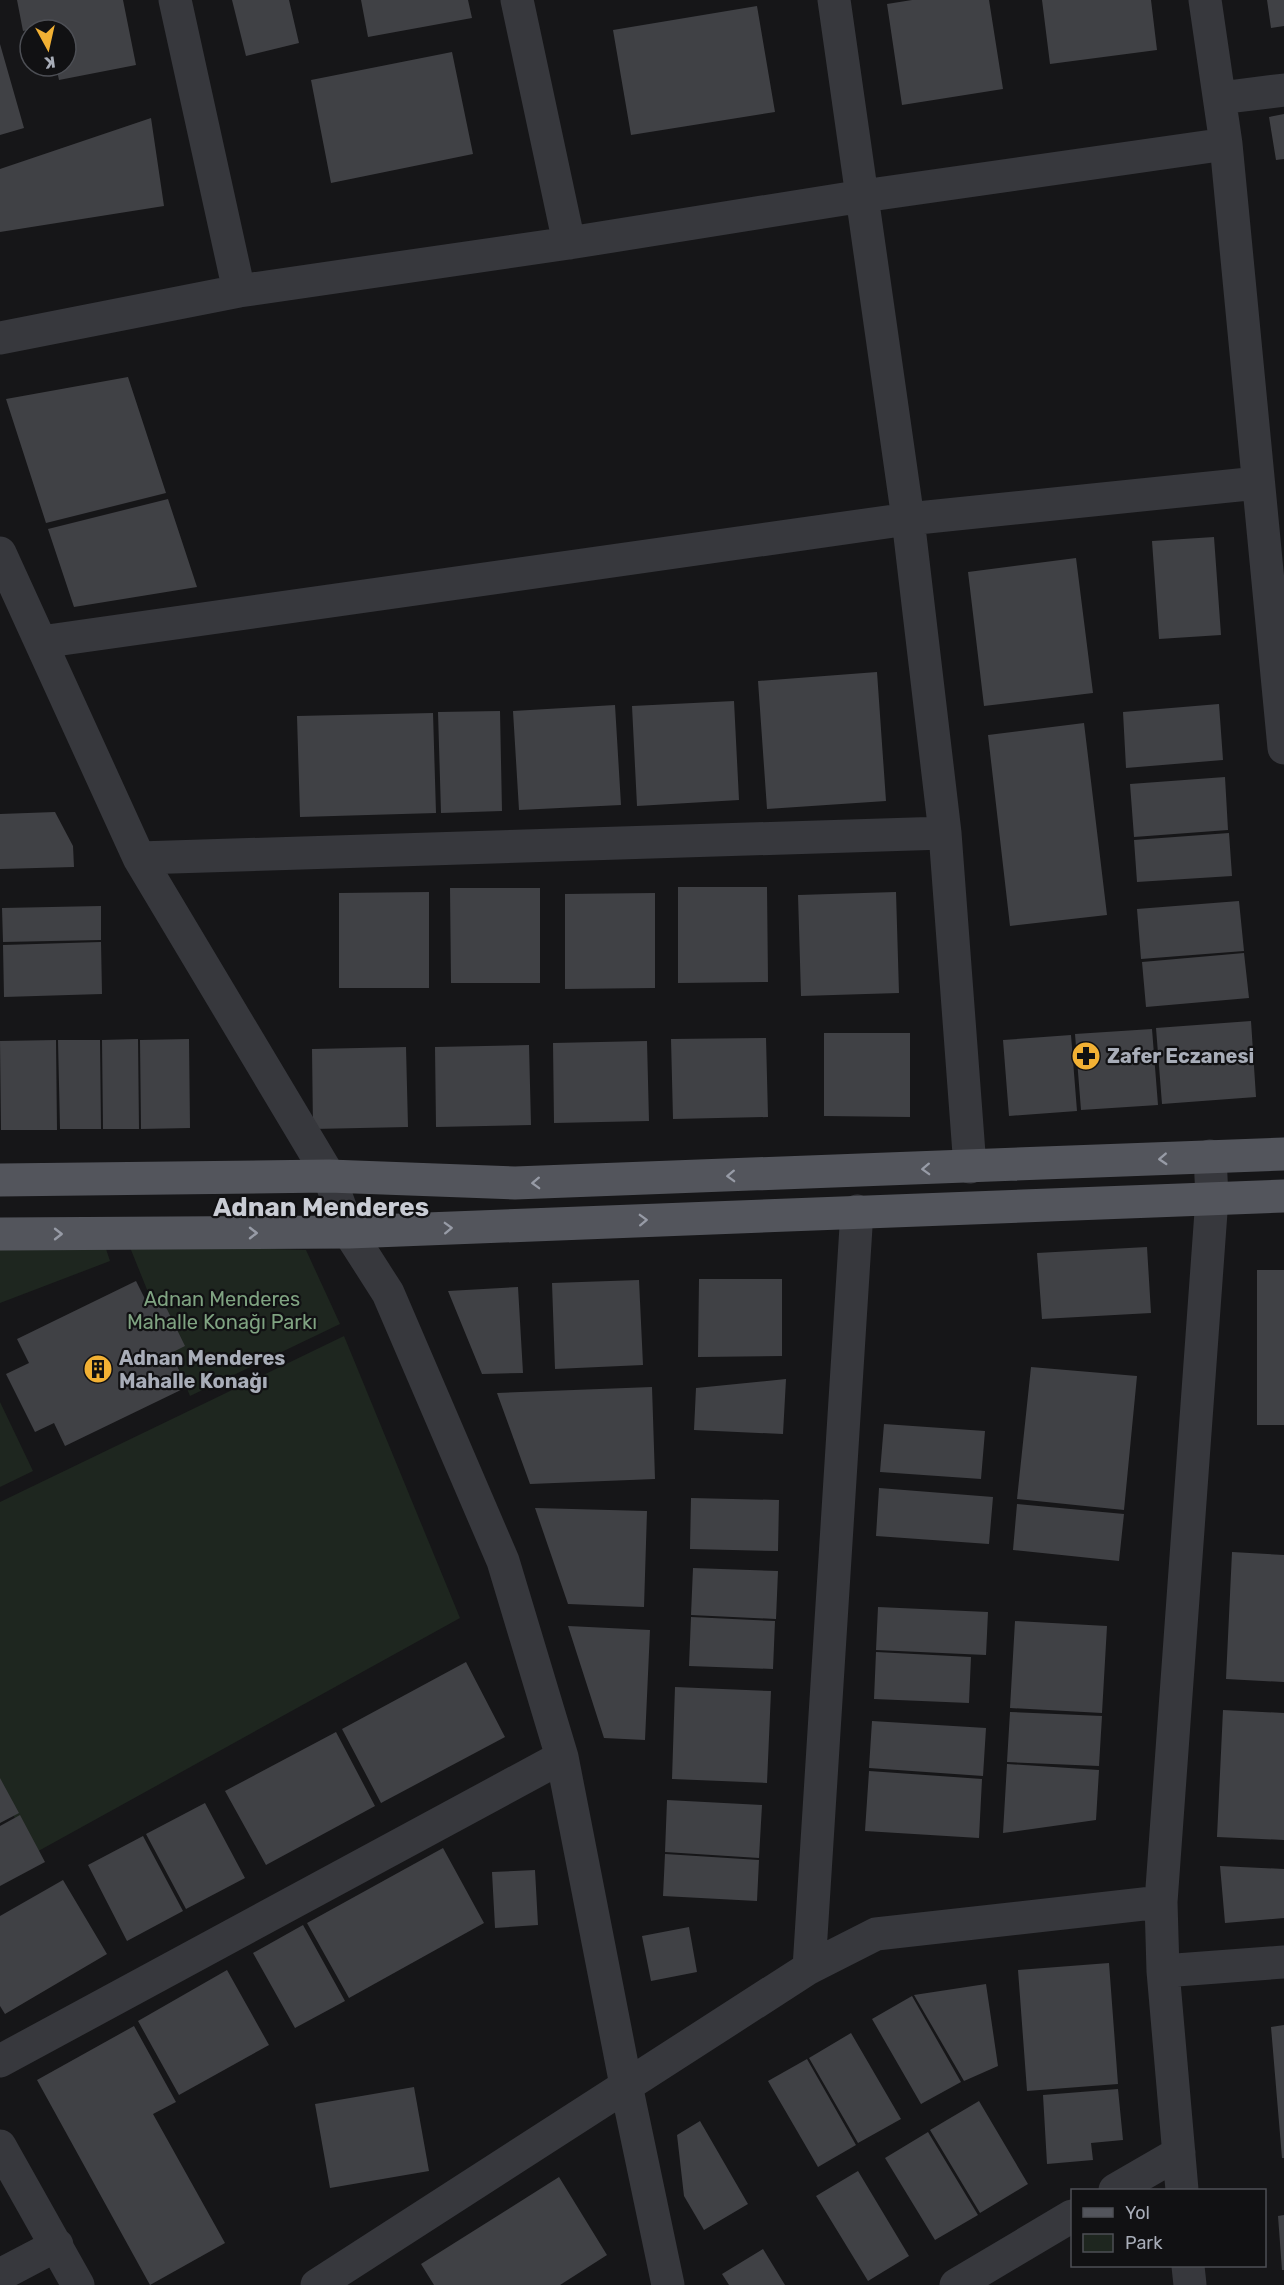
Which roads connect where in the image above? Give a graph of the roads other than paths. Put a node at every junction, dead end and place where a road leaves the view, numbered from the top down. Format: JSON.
{"nodes":[{"id":1,"x":175,"y":0,"type":"edge"},
{"id":2,"x":517,"y":0,"type":"edge"},
{"id":3,"x":834,"y":0,"type":"edge"},
{"id":4,"x":1205,"y":0,"type":"edge"},
{"id":5,"x":1284,"y":90,"type":"edge"},
{"id":6,"x":1220,"y":98,"type":"junction"},
{"id":7,"x":1226,"y":144,"type":"junction"},
{"id":8,"x":862,"y":196,"type":"junction"},
{"id":9,"x":569,"y":243,"type":"junction"},
{"id":10,"x":239,"y":291,"type":"junction"},
{"id":11,"x":0,"y":338,"type":"edge"},
{"id":12,"x":1258,"y":483,"type":"junction"},
{"id":13,"x":908,"y":519,"type":"junction"},
{"id":14,"x":0,"y":553,"type":"edge"},
{"id":15,"x":41,"y":642,"type":"junction"},
{"id":16,"x":1284,"y":748,"type":"edge"},
{"id":17,"x":945,"y":833,"type":"junction"},
{"id":18,"x":139,"y":858,"type":"junction"},
{"id":19,"x":1284,"y":1154,"type":"edge"},
{"id":20,"x":1210,"y":1156,"type":"junction"},
{"id":21,"x":970,"y":1167,"type":"junction"},
{"id":22,"x":328,"y":1176,"type":"junction"},
{"id":23,"x":0,"y":1180,"type":"edge"},
{"id":24,"x":1284,"y":1196,"type":"edge"},
{"id":25,"x":1212,"y":1198,"type":"junction"},
{"id":26,"x":857,"y":1211,"type":"junction"},
{"id":27,"x":349,"y":1232,"type":"junction"},
{"id":28,"x":0,"y":1234,"type":"edge"},
{"id":29,"x":562,"y":1757,"type":"junction"},
{"id":30,"x":1161,"y":1902,"type":"junction"},
{"id":31,"x":1284,"y":1962,"type":"edge"},
{"id":32,"x":809,"y":1968,"type":"junction"},
{"id":33,"x":1163,"y":1971,"type":"junction"},
{"id":34,"x":0,"y":2061,"type":"edge"},
{"id":35,"x":626,"y":2085,"type":"junction"},
{"id":36,"x":0,"y":2146,"type":"edge"},
{"id":37,"x":1179,"y":2153,"type":"junction"},
{"id":38,"x":1117,"y":2189,"type":"edge"},
{"id":39,"x":1182,"y":2189,"type":"edge"},
{"id":40,"x":1071,"y":2217,"type":"edge"},
{"id":41,"x":57,"y":2245,"type":"junction"},
{"id":42,"x":1188,"y":2267,"type":"edge"},
{"id":43,"x":0,"y":2275,"type":"edge"},
{"id":44,"x":78,"y":2285,"type":"edge"},
{"id":45,"x":316,"y":2285,"type":"edge"},
{"id":46,"x":669,"y":2285,"type":"edge"},
{"id":47,"x":956,"y":2285,"type":"edge"},
{"id":48,"x":1190,"y":2285,"type":"edge"}],
"edges":[{"from":1,"to":10,"type":"street"},
{"from":2,"to":9,"type":"street"},
{"from":3,"to":8,"type":"street"},
{"from":4,"to":6,"type":"street"},
{"from":5,"to":6,"type":"street"},
{"from":6,"to":7,"type":"street"},
{"from":7,"to":8,"type":"street"},
{"from":7,"to":12,"type":"street"},
{"from":8,"to":9,"type":"street"},
{"from":8,"to":13,"type":"street"},
{"from":9,"to":10,"type":"street"},
{"from":10,"to":11,"type":"street"},
{"from":12,"to":13,"type":"street"},
{"from":12,"to":16,"type":"street"},
{"from":13,"to":15,"type":"street"},
{"from":13,"to":17,"type":"street"},
{"from":14,"to":15,"type":"street"},
{"from":15,"to":18,"type":"street"},
{"from":17,"to":18,"type":"street"},
{"from":17,"to":21,"type":"street"},
{"from":18,"to":22,"type":"street"},
{"from":19,"to":20,"type":"main road"},
{"from":20,"to":21,"type":"main road","one_way":true},
{"from":20,"to":25,"type":"street"},
{"from":21,"to":22,"type":"main road","one_way":true},
{"from":22,"to":23,"type":"main road"},
{"from":22,"to":27,"type":"street"},
{"from":24,"to":25,"type":"main road"},
{"from":25,"to":26,"type":"main road"},
{"from":25,"to":30,"type":"street"},
{"from":27,"to":26,"type":"main road","one_way":true},
{"from":26,"to":32,"type":"street"},
{"from":28,"to":27,"type":"main road","one_way":true},
{"from":27,"to":29,"type":"street"},
{"from":29,"to":34,"type":"street"},
{"from":29,"to":35,"type":"street"},
{"from":30,"to":32,"type":"street"},
{"from":30,"to":33,"type":"street"},
{"from":31,"to":33,"type":"street"},
{"from":32,"to":35,"type":"street"},
{"from":33,"to":37,"type":"street"},
{"from":35,"to":45,"type":"street"},
{"from":35,"to":46,"type":"street"},
{"from":36,"to":41,"type":"street"},
{"from":37,"to":38,"type":"street"},
{"from":37,"to":39,"type":"street"},
{"from":40,"to":47,"type":"street"},
{"from":41,"to":43,"type":"street"},
{"from":41,"to":44,"type":"street"},
{"from":42,"to":48,"type":"street"}]}
